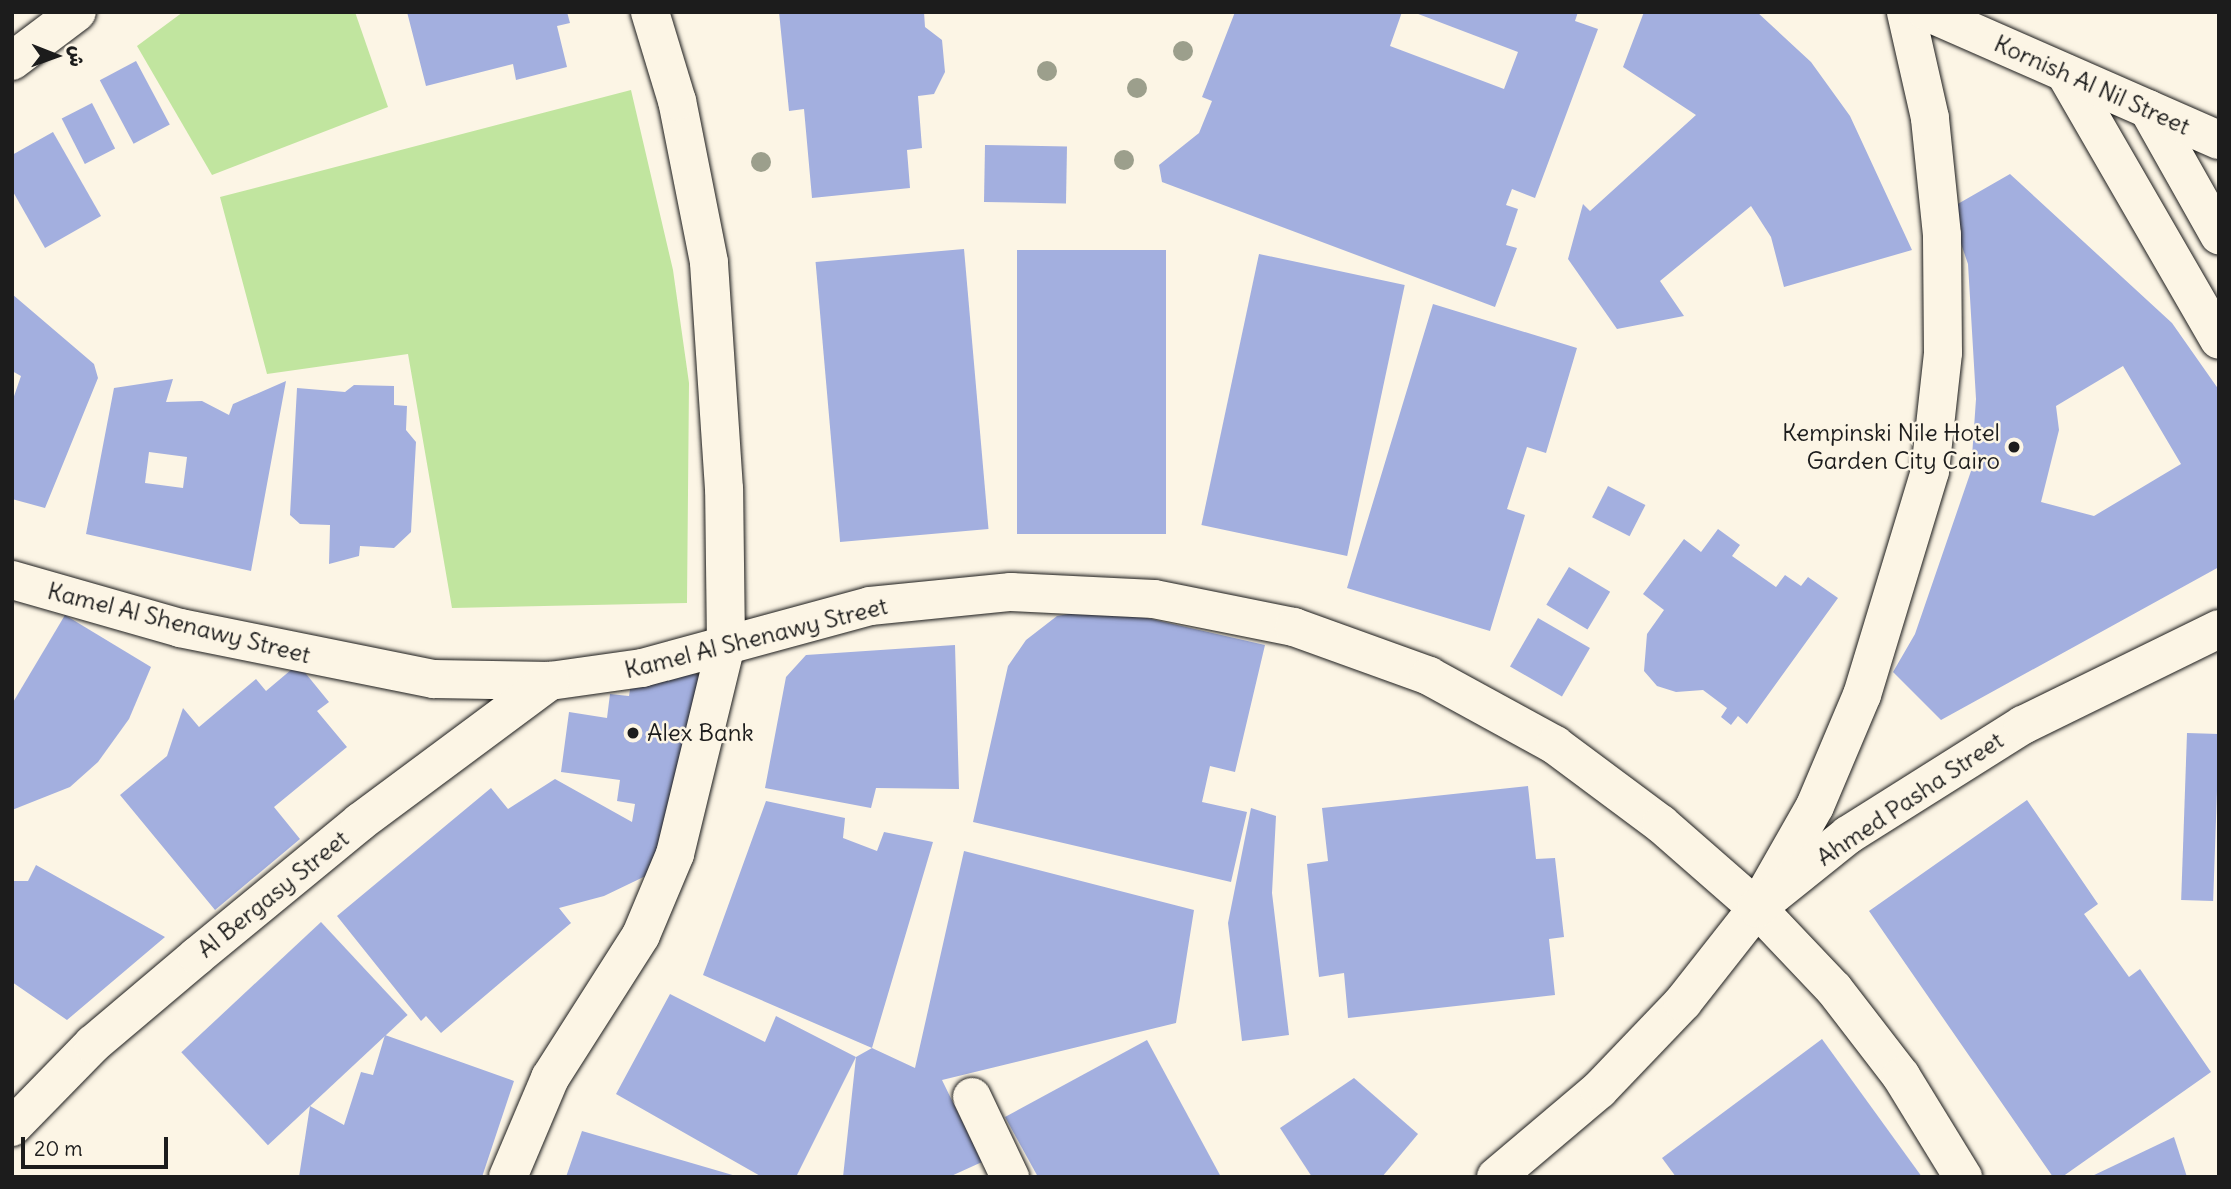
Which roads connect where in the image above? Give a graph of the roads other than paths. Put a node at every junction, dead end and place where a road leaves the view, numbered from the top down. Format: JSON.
{"nodes":[{"id":1,"x":77,"y":12,"type":"edge"},
{"id":2,"x":650,"y":12,"type":"edge"},
{"id":3,"x":1906,"y":12,"type":"edge"},
{"id":4,"x":1927,"y":12,"type":"edge"},
{"id":5,"x":12,"y":61,"type":"edge"},
{"id":6,"x":2065,"y":73,"type":"junction"},
{"id":7,"x":2148,"y":109,"type":"junction"},
{"id":8,"x":2219,"y":140,"type":"edge"},
{"id":9,"x":2219,"y":235,"type":"edge"},
{"id":10,"x":2219,"y":340,"type":"edge"},
{"id":11,"x":12,"y":580,"type":"edge"},
{"id":12,"x":2219,"y":629,"type":"edge"},
{"id":13,"x":726,"y":645,"type":"junction"},
{"id":14,"x":550,"y":681,"type":"junction"},
{"id":15,"x":1757,"y":908,"type":"junction"},
{"id":16,"x":972,"y":1097,"type":"dead end"},
{"id":17,"x":12,"y":1127,"type":"edge"},
{"id":18,"x":509,"y":1177,"type":"edge"},
{"id":19,"x":1010,"y":1177,"type":"edge"},
{"id":20,"x":1496,"y":1177,"type":"edge"},
{"id":21,"x":1963,"y":1177,"type":"edge"}],
"edges":[{"from":1,"to":5,"type":"main road"},
{"from":2,"to":13,"type":"main road"},
{"from":3,"to":15,"type":"main road"},
{"from":4,"to":6,"type":"main road","name":"Kornish Al Nil Street"},
{"from":6,"to":7,"type":"main road","name":"Kornish Al Nil Street"},
{"from":6,"to":10,"type":"main road"},
{"from":7,"to":8,"type":"main road","name":"Kornish Al Nil Street"},
{"from":7,"to":9,"type":"main road"},
{"from":11,"to":14,"type":"main road","name":"Kamel Al Shenawy Street"},
{"from":12,"to":15,"type":"main road","name":"Ahmed Pasha Street"},
{"from":13,"to":14,"type":"main road","name":"Kamel Al Shenawy Street"},
{"from":13,"to":15,"type":"main road","name":"Kamel Al Shenawy Street"},
{"from":13,"to":18,"type":"main road"},
{"from":14,"to":17,"type":"main road","name":"Al Bergasy Street"},
{"from":15,"to":20,"type":"main road","name":"Ahmed Pasha Street"},
{"from":15,"to":21,"type":"main road","name":"Kamel Al Shenawy Street"},
{"from":16,"to":19,"type":"main road"}]}
